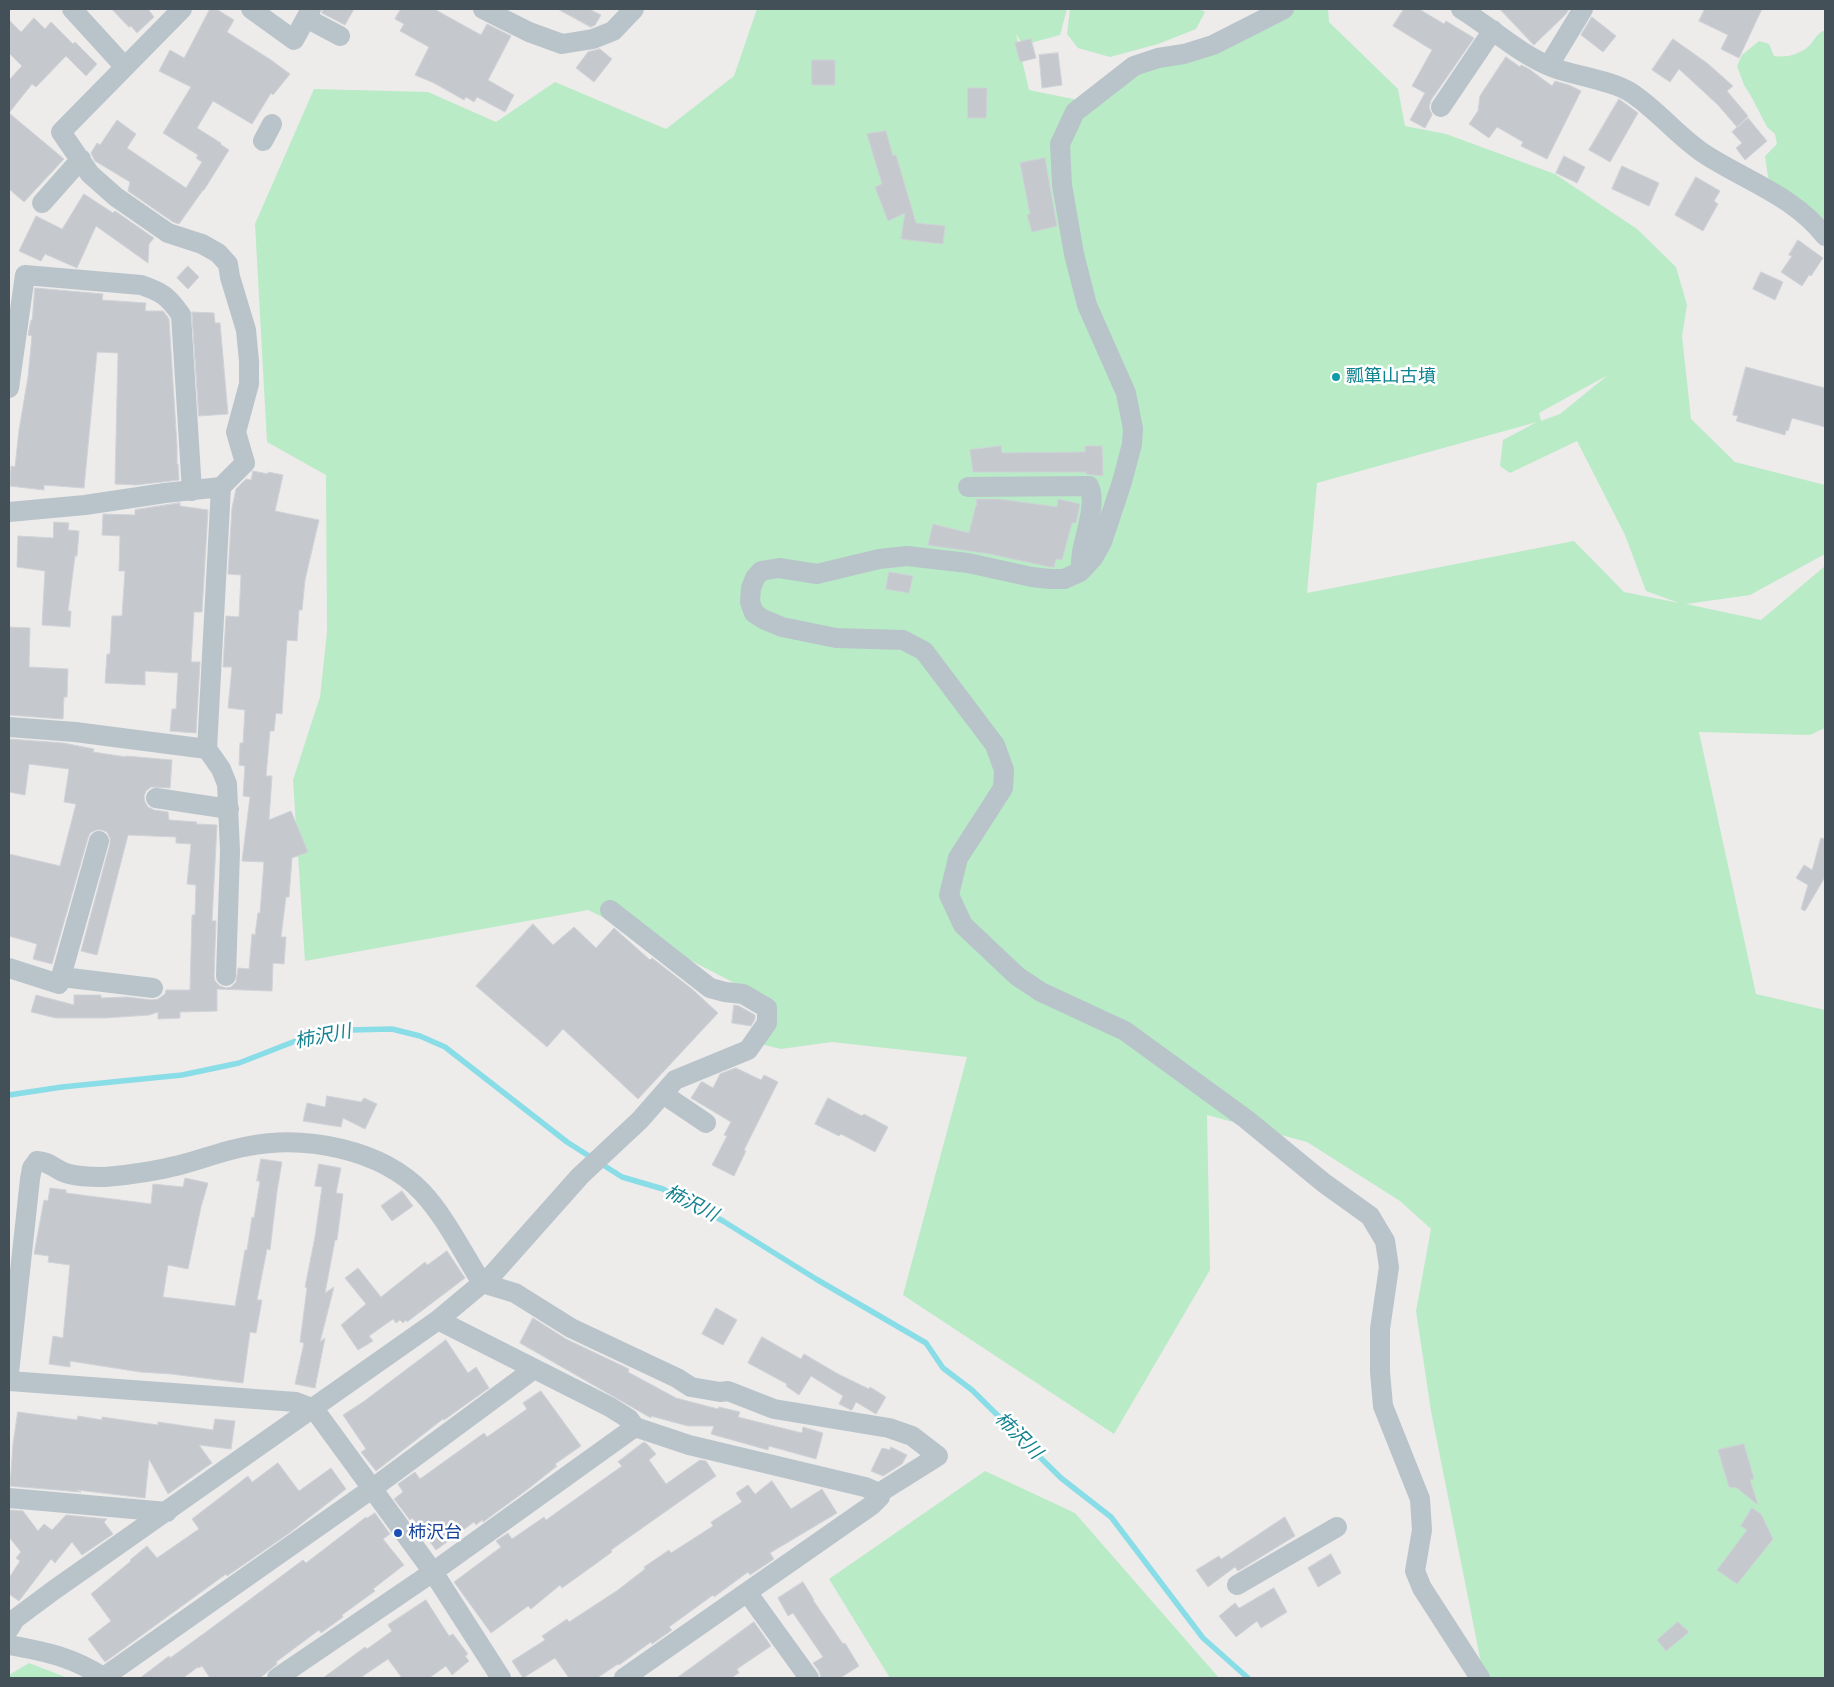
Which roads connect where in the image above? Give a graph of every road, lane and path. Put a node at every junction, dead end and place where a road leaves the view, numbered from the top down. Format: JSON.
{"nodes":[{"id":1,"x":72,"y":9,"type":"edge"},
{"id":2,"x":182,"y":9,"type":"edge"},
{"id":3,"x":250,"y":9,"type":"edge"},
{"id":4,"x":483,"y":9,"type":"edge"},
{"id":5,"x":634,"y":9,"type":"edge"},
{"id":6,"x":1284,"y":9,"type":"edge"},
{"id":7,"x":1461,"y":9,"type":"edge"},
{"id":8,"x":1583,"y":9,"type":"edge"},
{"id":9,"x":309,"y":13,"type":"edge"},
{"id":10,"x":1493,"y":30,"type":"junction"},
{"id":11,"x":340,"y":36,"type":"dead end"},
{"id":12,"x":1549,"y":65,"type":"junction"},
{"id":13,"x":124,"y":66,"type":"junction"},
{"id":14,"x":1441,"y":107,"type":"dead end"},
{"id":15,"x":80,"y":159,"type":"junction"},
{"id":16,"x":42,"y":203,"type":"dead end"},
{"id":17,"x":1825,"y":236,"type":"edge"},
{"id":18,"x":9,"y":381,"type":"edge"},
{"id":19,"x":968,"y":487,"type":"dead end"},
{"id":20,"x":221,"y":488,"type":"junction"},
{"id":21,"x":192,"y":490,"type":"junction"},
{"id":22,"x":9,"y":512,"type":"edge"},
{"id":23,"x":1080,"y":572,"type":"junction"},
{"id":24,"x":9,"y":727,"type":"edge"},
{"id":25,"x":207,"y":749,"type":"junction"},
{"id":26,"x":156,"y":798,"type":"dead end"},
{"id":27,"x":229,"y":809,"type":"junction"},
{"id":28,"x":99,"y":841,"type":"dead end"},
{"id":29,"x":610,"y":910,"type":"dead end"},
{"id":30,"x":9,"y":968,"type":"edge"},
{"id":31,"x":226,"y":976,"type":"dead end"},
{"id":32,"x":62,"y":977,"type":"junction"},
{"id":33,"x":153,"y":988,"type":"dead end"},
{"id":34,"x":663,"y":1094,"type":"junction"},
{"id":35,"x":706,"y":1123,"type":"dead end"},
{"id":36,"x":14,"y":1271,"type":"edge"},
{"id":37,"x":482,"y":1283,"type":"junction"},
{"id":38,"x":438,"y":1320,"type":"junction"},
{"id":39,"x":534,"y":1369,"type":"junction"},
{"id":40,"x":9,"y":1373,"type":"edge"},
{"id":41,"x":9,"y":1381,"type":"edge"},
{"id":42,"x":314,"y":1409,"type":"junction"},
{"id":43,"x":635,"y":1427,"type":"junction"},
{"id":44,"x":373,"y":1488,"type":"junction"},
{"id":45,"x":879,"y":1493,"type":"junction"},
{"id":46,"x":9,"y":1498,"type":"edge"},
{"id":47,"x":167,"y":1512,"type":"junction"},
{"id":48,"x":1337,"y":1527,"type":"dead end"},
{"id":49,"x":433,"y":1572,"type":"junction"},
{"id":50,"x":1237,"y":1585,"type":"dead end"},
{"id":51,"x":747,"y":1592,"type":"junction"},
{"id":52,"x":9,"y":1629,"type":"edge"},
{"id":53,"x":9,"y":1646,"type":"edge"},
{"id":54,"x":105,"y":1678,"type":"edge"},
{"id":55,"x":278,"y":1678,"type":"edge"},
{"id":56,"x":501,"y":1678,"type":"edge"},
{"id":57,"x":624,"y":1678,"type":"edge"},
{"id":58,"x":809,"y":1678,"type":"edge"},
{"id":59,"x":1480,"y":1678,"type":"edge"}],
"edges":[{"from":1,"to":13,"type":"street"},
{"from":2,"to":13,"type":"street"},
{"from":3,"to":9,"type":"street"},
{"from":4,"to":5,"type":"street"},
{"from":6,"to":23,"type":"street"},
{"from":7,"to":10,"type":"street"},
{"from":8,"to":12,"type":"street"},
{"from":9,"to":11,"type":"street"},
{"from":10,"to":12,"type":"street"},
{"from":10,"to":14,"type":"street"},
{"from":12,"to":17,"type":"street"},
{"from":13,"to":15,"type":"street"},
{"from":15,"to":16,"type":"street"},
{"from":15,"to":20,"type":"street"},
{"from":18,"to":21,"type":"street"},
{"from":19,"to":23,"type":"street"},
{"from":20,"to":21,"type":"street"},
{"from":20,"to":25,"type":"street"},
{"from":21,"to":22,"type":"street"},
{"from":23,"to":59,"type":"street"},
{"from":24,"to":25,"type":"street"},
{"from":25,"to":27,"type":"street"},
{"from":26,"to":27,"type":"street"},
{"from":27,"to":31,"type":"street"},
{"from":28,"to":32,"type":"street"},
{"from":29,"to":34,"type":"street"},
{"from":30,"to":32,"type":"street"},
{"from":32,"to":33,"type":"street"},
{"from":34,"to":35,"type":"street"},
{"from":34,"to":37,"type":"street"},
{"from":36,"to":37,"type":"street"},
{"from":36,"to":40,"type":"street"},
{"from":37,"to":38,"type":"street"},
{"from":37,"to":45,"type":"street"},
{"from":38,"to":39,"type":"street"},
{"from":38,"to":42,"type":"street"},
{"from":39,"to":43,"type":"street"},
{"from":39,"to":44,"type":"street"},
{"from":41,"to":42,"type":"street"},
{"from":42,"to":44,"type":"street"},
{"from":42,"to":47,"type":"street"},
{"from":43,"to":45,"type":"street"},
{"from":43,"to":49,"type":"street"},
{"from":44,"to":49,"type":"street"},
{"from":44,"to":54,"type":"street"},
{"from":45,"to":51,"type":"street"},
{"from":46,"to":47,"type":"street"},
{"from":47,"to":52,"type":"street"},
{"from":48,"to":50,"type":"street"},
{"from":49,"to":55,"type":"street"},
{"from":49,"to":56,"type":"street"},
{"from":51,"to":57,"type":"street"},
{"from":51,"to":58,"type":"street"},
{"from":53,"to":54,"type":"street"}]}
